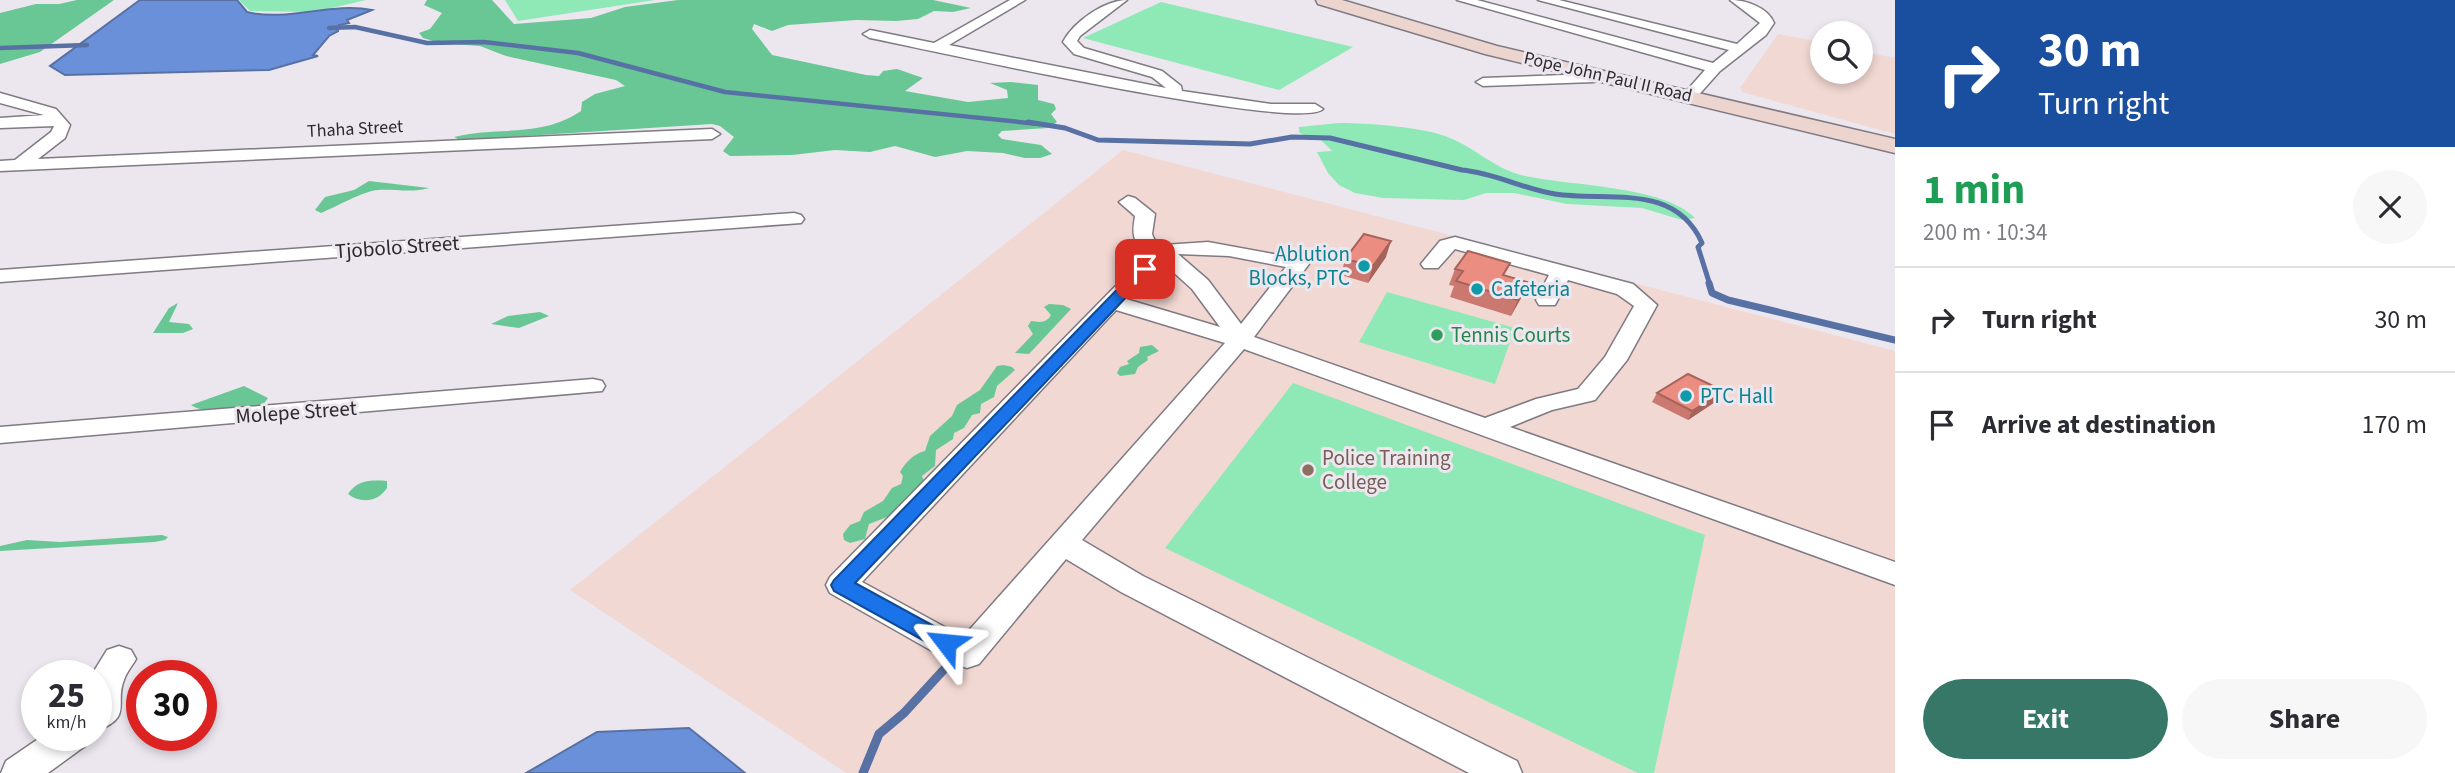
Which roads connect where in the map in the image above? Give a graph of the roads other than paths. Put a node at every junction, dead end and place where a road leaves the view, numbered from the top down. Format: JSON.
{"nodes":[{"id":1,"x":1019,"y":0,"type":"edge"},
{"id":2,"x":1121,"y":0,"type":"edge"},
{"id":3,"x":1324,"y":0,"type":"edge"},
{"id":4,"x":1463,"y":0,"type":"edge"},
{"id":5,"x":1544,"y":0,"type":"edge"},
{"id":6,"x":1736,"y":0,"type":"edge"},
{"id":7,"x":870,"y":34,"type":"dead end"},
{"id":8,"x":936,"y":47,"type":"junction"},
{"id":9,"x":1740,"y":49,"type":"junction"},
{"id":10,"x":1079,"y":51,"type":"junction"},
{"id":11,"x":1031,"y":67,"type":"junction"},
{"id":12,"x":1714,"y":68,"type":"junction"},
{"id":13,"x":1599,"y":75,"type":"junction"},
{"id":14,"x":1483,"y":82,"type":"dead end"},
{"id":15,"x":1168,"y":90,"type":"junction"},
{"id":16,"x":1278,"y":95,"type":"dead end"},
{"id":17,"x":1690,"y":96,"type":"junction"},
{"id":18,"x":0,"y":97,"type":"edge"},
{"id":19,"x":1315,"y":108,"type":"dead end"},
{"id":20,"x":58,"y":118,"type":"junction"},
{"id":21,"x":0,"y":123,"type":"edge"},
{"id":22,"x":712,"y":134,"type":"dead end"},
{"id":23,"x":1895,"y":146,"type":"edge"},
{"id":24,"x":20,"y":165,"type":"junction"},
{"id":25,"x":0,"y":166,"type":"edge"},
{"id":26,"x":0,"y":179,"type":"edge"},
{"id":27,"x":1128,"y":202,"type":"dead end"},
{"id":28,"x":793,"y":219,"type":"dead end"},
{"id":29,"x":1161,"y":252,"type":"junction"},
{"id":30,"x":1431,"y":264,"type":"dead end"},
{"id":31,"x":1561,"y":272,"type":"junction"},
{"id":32,"x":0,"y":276,"type":"edge"},
{"id":33,"x":1548,"y":300,"type":"dead end"},
{"id":34,"x":1112,"y":302,"type":"junction"},
{"id":35,"x":1240,"y":340,"type":"junction"},
{"id":36,"x":593,"y":386,"type":"dead end"},
{"id":37,"x":1486,"y":427,"type":"junction"},
{"id":38,"x":0,"y":435,"type":"edge"},
{"id":39,"x":1063,"y":543,"type":"junction"},
{"id":40,"x":1895,"y":574,"type":"edge"},
{"id":41,"x":119,"y":659,"type":"dead end"},
{"id":42,"x":112,"y":670,"type":"edge"},
{"id":43,"x":50,"y":751,"type":"edge"},
{"id":44,"x":19,"y":773,"type":"edge"},
{"id":45,"x":1504,"y":773,"type":"edge"}],
"edges":[{"from":1,"to":8,"type":"street"},
{"from":2,"to":10,"type":"street"},
{"from":3,"to":13,"type":"main road","name":"Pope John Paul II Road"},
{"from":4,"to":12,"type":"street"},
{"from":5,"to":9,"type":"street"},
{"from":6,"to":9,"type":"street"},
{"from":7,"to":8,"type":"street"},
{"from":8,"to":11,"type":"street"},
{"from":9,"to":12,"type":"street"},
{"from":10,"to":11,"type":"street"},
{"from":10,"to":15,"type":"street"},
{"from":11,"to":15,"type":"street"},
{"from":12,"to":17,"type":"street"},
{"from":13,"to":14,"type":"street"},
{"from":13,"to":17,"type":"main road","name":"Pope John Paul II Road"},
{"from":15,"to":16,"type":"street"},
{"from":15,"to":19,"type":"street"},
{"from":17,"to":23,"type":"main road","name":"Pope John Paul II Road"},
{"from":18,"to":20,"type":"street"},
{"from":20,"to":21,"type":"street"},
{"from":20,"to":24,"type":"street"},
{"from":22,"to":24,"type":"street","name":"Thaha Street"},
{"from":24,"to":25,"type":"street","name":"Thaha Street"},
{"from":24,"to":26,"type":"street"},
{"from":27,"to":29,"type":"street"},
{"from":28,"to":32,"type":"street","name":"Tjobolo Street"},
{"from":29,"to":34,"type":"street"},
{"from":29,"to":35,"type":"street"},
{"from":29,"to":35,"type":"street"},
{"from":30,"to":31,"type":"street"},
{"from":31,"to":33,"type":"street"},
{"from":31,"to":37,"type":"street"},
{"from":34,"to":35,"type":"street"},
{"from":34,"to":39,"type":"street"},
{"from":35,"to":37,"type":"street"},
{"from":35,"to":39,"type":"street"},
{"from":36,"to":38,"type":"street","name":"Molepe Street"},
{"from":37,"to":40,"type":"street"},
{"from":39,"to":45,"type":"street"},
{"from":41,"to":42,"type":"street"},
{"from":43,"to":44,"type":"street"}]}
